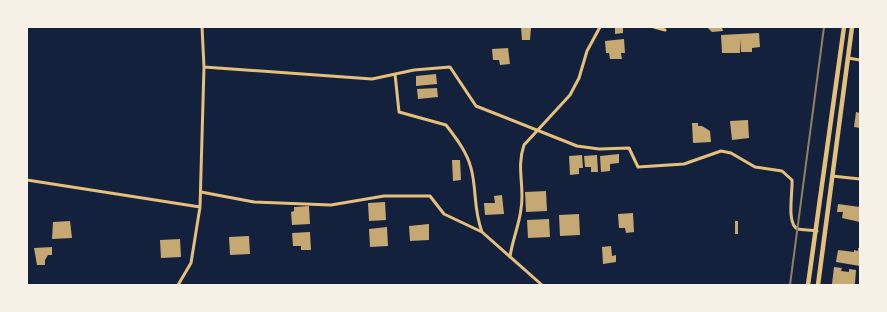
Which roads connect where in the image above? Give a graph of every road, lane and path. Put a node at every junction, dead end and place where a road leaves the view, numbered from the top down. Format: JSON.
{"nodes":[{"id":1,"x":202,"y":27,"type":"edge"},
{"id":2,"x":600,"y":27,"type":"edge"},
{"id":3,"x":654,"y":27,"type":"edge"},
{"id":4,"x":844,"y":27,"type":"edge"},
{"id":5,"x":852,"y":27,"type":"edge"},
{"id":6,"x":665,"y":30,"type":"dead end"},
{"id":7,"x":848,"y":58,"type":"junction"},
{"id":8,"x":860,"y":60,"type":"edge"},
{"id":9,"x":204,"y":67,"type":"junction"},
{"id":10,"x":395,"y":74,"type":"junction"},
{"id":11,"x":538,"y":131,"type":"junction"},
{"id":12,"x":832,"y":176,"type":"junction"},
{"id":13,"x":860,"y":179,"type":"edge"},
{"id":14,"x":27,"y":180,"type":"edge"},
{"id":15,"x":201,"y":192,"type":"junction"},
{"id":16,"x":200,"y":207,"type":"junction"},
{"id":17,"x":817,"y":231,"type":"junction"},
{"id":18,"x":482,"y":232,"type":"junction"},
{"id":19,"x":510,"y":258,"type":"junction"},
{"id":20,"x":178,"y":285,"type":"edge"},
{"id":21,"x":542,"y":285,"type":"edge"},
{"id":22,"x":808,"y":285,"type":"edge"},
{"id":23,"x":818,"y":285,"type":"edge"}],
"edges":[{"from":1,"to":9,"type":"street"},
{"from":2,"to":11,"type":"street"},
{"from":3,"to":6,"type":"street"},
{"from":4,"to":17,"type":"main road"},
{"from":5,"to":7,"type":"main road"},
{"from":7,"to":8,"type":"street"},
{"from":7,"to":12,"type":"main road"},
{"from":9,"to":10,"type":"street"},
{"from":9,"to":15,"type":"street"},
{"from":10,"to":11,"type":"street"},
{"from":10,"to":18,"type":"street"},
{"from":11,"to":17,"type":"street"},
{"from":11,"to":19,"type":"street"},
{"from":12,"to":13,"type":"street"},
{"from":12,"to":23,"type":"main road"},
{"from":14,"to":16,"type":"street"},
{"from":15,"to":16,"type":"street"},
{"from":15,"to":18,"type":"street"},
{"from":16,"to":20,"type":"street"},
{"from":17,"to":22,"type":"main road"},
{"from":18,"to":19,"type":"street"},
{"from":19,"to":21,"type":"street"}]}
